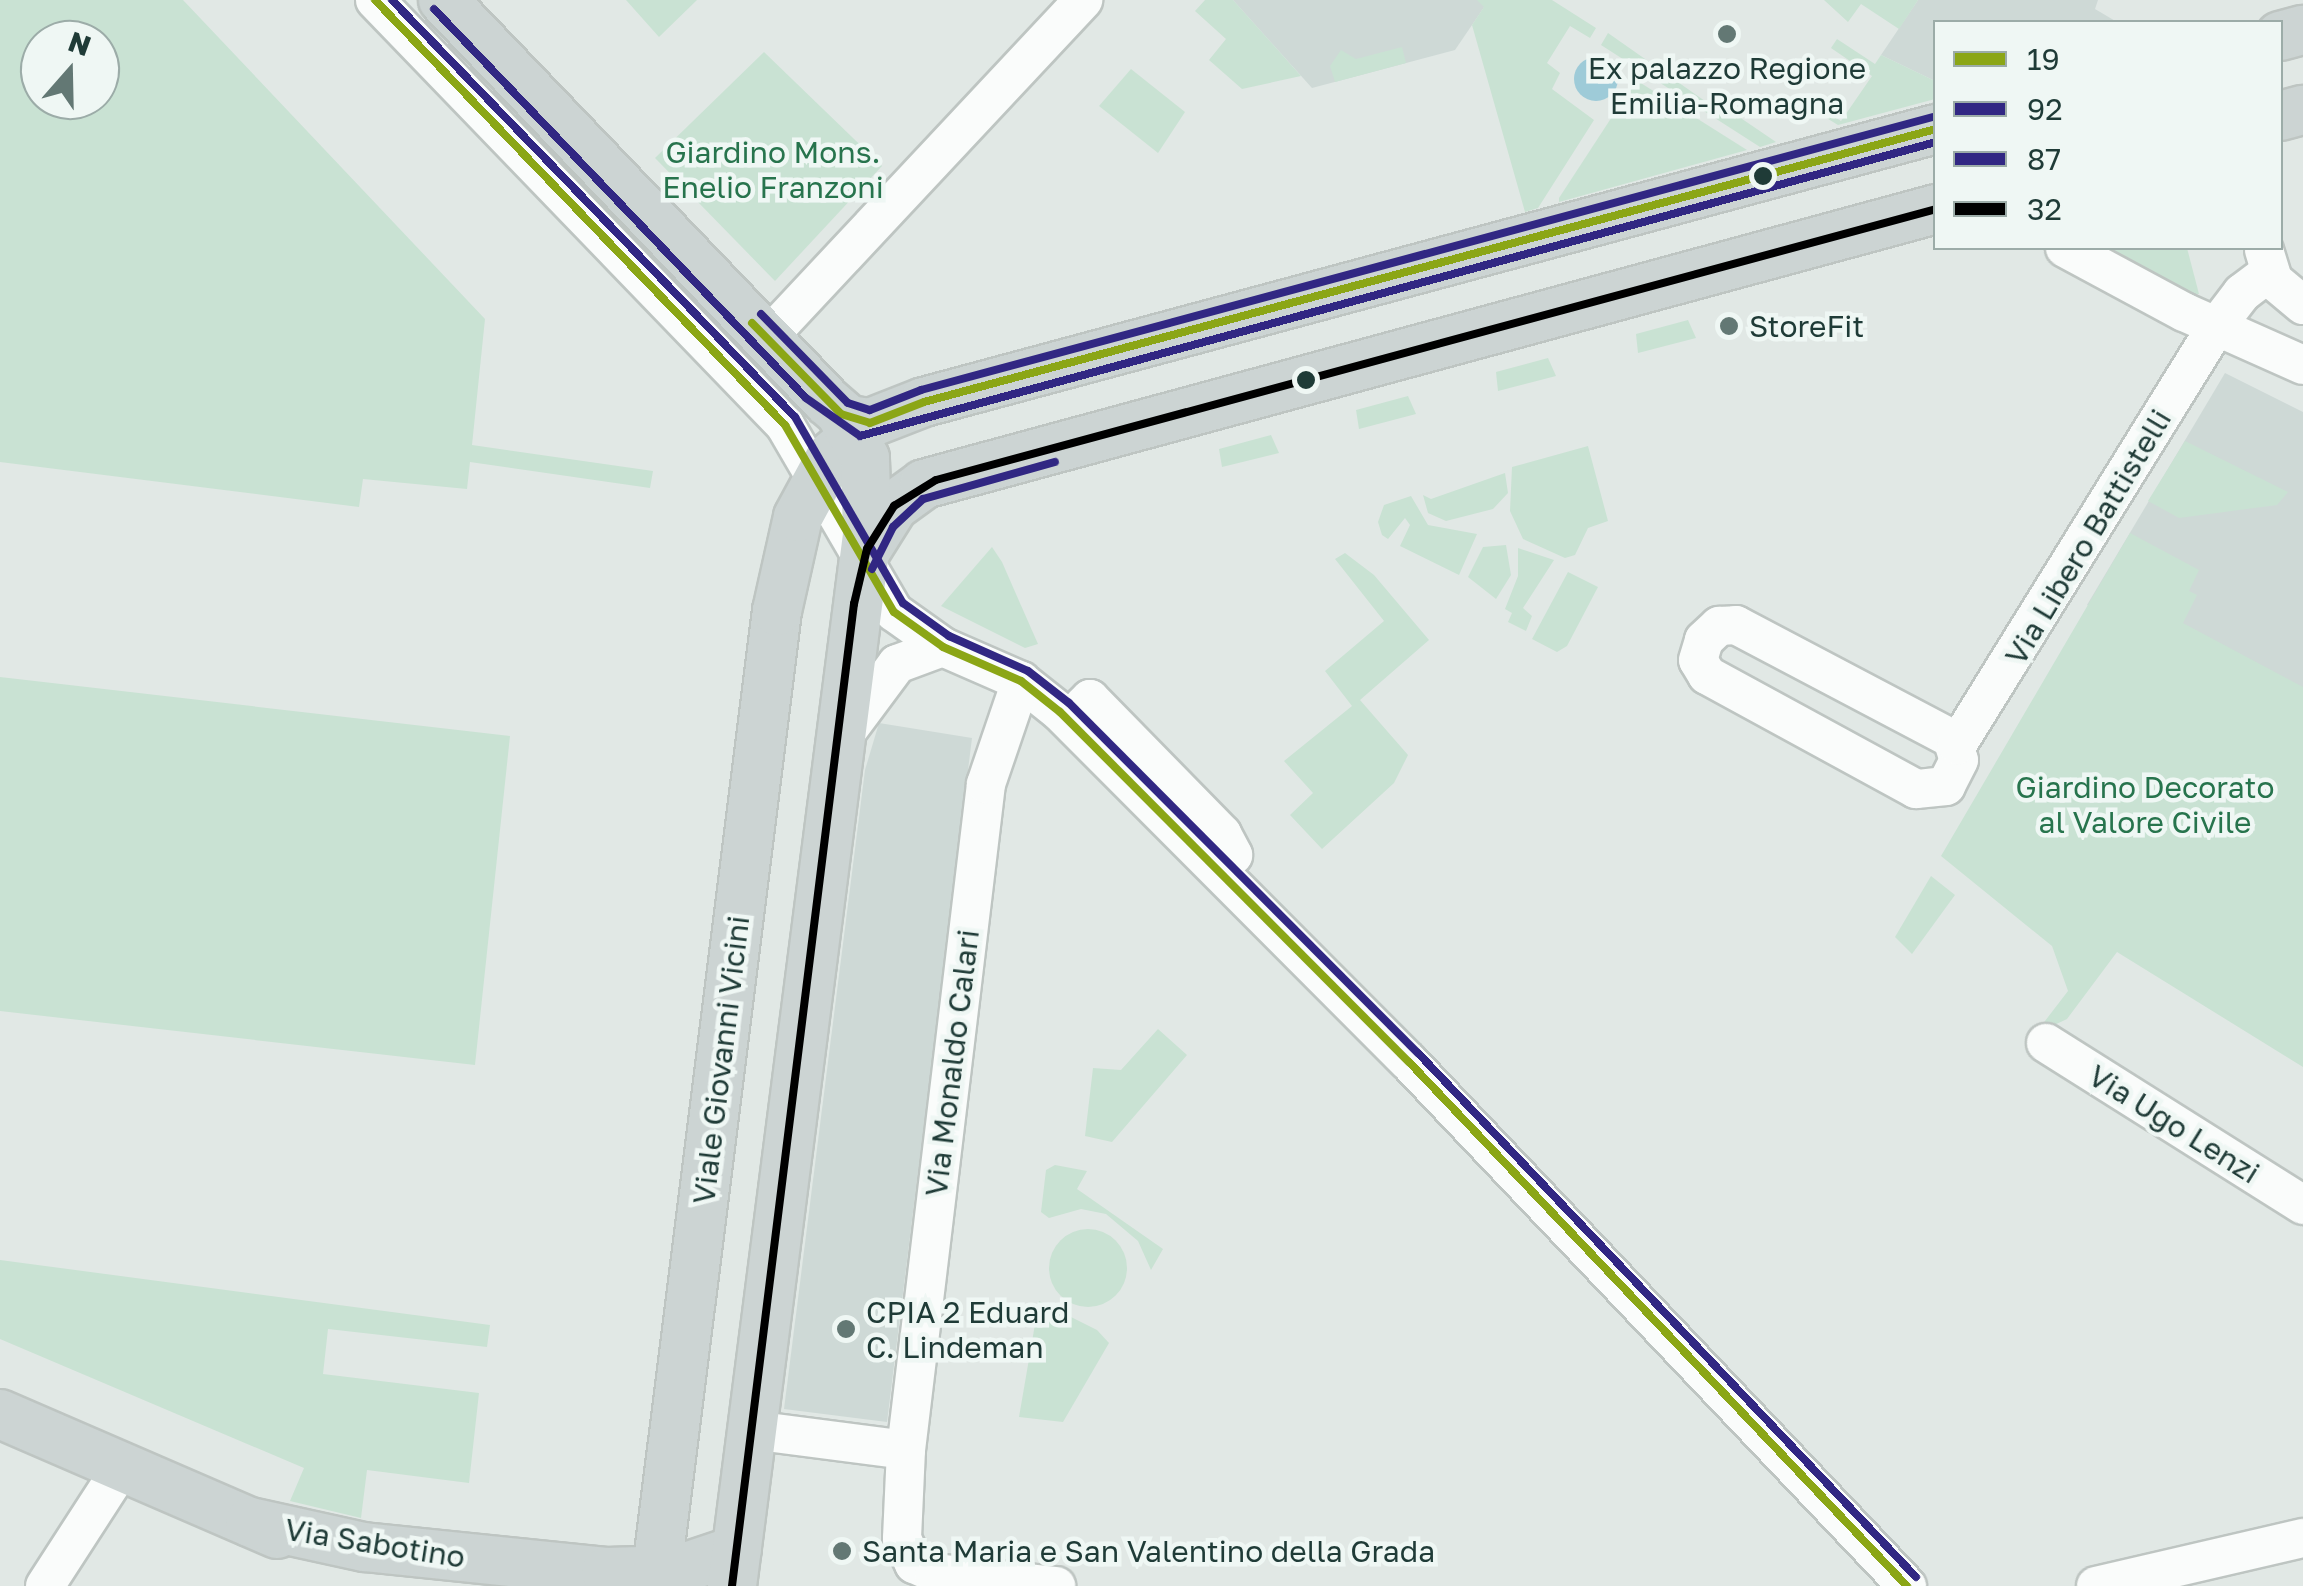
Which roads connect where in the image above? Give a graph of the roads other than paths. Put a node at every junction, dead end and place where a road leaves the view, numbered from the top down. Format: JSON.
{"nodes":[{"id":1,"x":375,"y":0,"type":"edge"},
{"id":2,"x":442,"y":0,"type":"edge"},
{"id":3,"x":1083,"y":0,"type":"edge"},
{"id":4,"x":1933,"y":130,"type":"edge"},
{"id":5,"x":1933,"y":210,"type":"edge"},
{"id":6,"x":2069,"y":250,"type":"edge"},
{"id":7,"x":2266,"y":260,"type":"edge"},
{"id":8,"x":2303,"y":306,"type":"edge"},
{"id":9,"x":2216,"y":327,"type":"junction"},
{"id":10,"x":767,"y":338,"type":"junction"},
{"id":11,"x":2303,"y":365,"type":"edge"},
{"id":12,"x":855,"y":424,"type":"junction"},
{"id":13,"x":816,"y":476,"type":"junction"},
{"id":14,"x":862,"y":564,"type":"junction"},
{"id":15,"x":943,"y":646,"type":"junction"},
{"id":16,"x":1020,"y":681,"type":"junction"},
{"id":17,"x":1957,"y":744,"type":"junction"},
{"id":18,"x":836,"y":756,"type":"junction"},
{"id":19,"x":2046,"y":1043,"type":"dead end"},
{"id":20,"x":2303,"y":1206,"type":"edge"},
{"id":21,"x":0,"y":1414,"type":"edge"},
{"id":22,"x":752,"y":1430,"type":"junction"},
{"id":23,"x":906,"y":1450,"type":"junction"},
{"id":24,"x":122,"y":1467,"type":"junction"},
{"id":25,"x":250,"y":1522,"type":"junction"},
{"id":26,"x":2303,"y":1538,"type":"edge"},
{"id":27,"x":734,"y":1568,"type":"edge"},
{"id":28,"x":656,"y":1580,"type":"edge"},
{"id":29,"x":45,"y":1586,"type":"edge"},
{"id":30,"x":426,"y":1586,"type":"edge"},
{"id":31,"x":1056,"y":1586,"type":"edge"},
{"id":32,"x":1907,"y":1586,"type":"edge"},
{"id":33,"x":2096,"y":1586,"type":"edge"}],
"edges":[{"from":1,"to":13,"type":"street"},
{"from":2,"to":10,"type":"main road"},
{"from":3,"to":10,"type":"street"},
{"from":4,"to":12,"type":"main road"},
{"from":5,"to":14,"type":"main road"},
{"from":6,"to":9,"type":"street"},
{"from":7,"to":8,"type":"street"},
{"from":7,"to":9,"type":"street","name":"Via Libero Battistelli"},
{"from":9,"to":11,"type":"street"},
{"from":9,"to":17,"type":"street","name":"Via Libero Battistelli"},
{"from":10,"to":12,"type":"main road"},
{"from":12,"to":13,"type":"main road"},
{"from":12,"to":14,"type":"main road"},
{"from":13,"to":14,"type":"street"},
{"from":13,"to":28,"type":"main road","name":"Viale Giovanni Vicini"},
{"from":14,"to":15,"type":"street"},
{"from":14,"to":18,"type":"main road"},
{"from":15,"to":16,"type":"street"},
{"from":15,"to":18,"type":"street"},
{"from":16,"to":23,"type":"street","name":"Via Monaldo Calari"},
{"from":16,"to":32,"type":"street"},
{"from":17,"to":17,"type":"street","name":"Via Libero Battistelli"},
{"from":18,"to":22,"type":"main road"},
{"from":19,"to":20,"type":"street","name":"Via Ugo Lenzi"},
{"from":21,"to":24,"type":"main road","name":"Via Sabotino"},
{"from":22,"to":23,"type":"street"},
{"from":22,"to":27,"type":"main road"},
{"from":23,"to":31,"type":"street","name":"Via Monaldo Calari"},
{"from":24,"to":25,"type":"main road","name":"Via Sabotino"},
{"from":24,"to":29,"type":"street"},
{"from":25,"to":28,"type":"main road","name":"Via Sabotino"},
{"from":25,"to":30,"type":"main road","name":"Via Sabotino"},
{"from":26,"to":33,"type":"street"},
{"from":27,"to":28,"type":"main road","name":"Via Sabotino"}]}
